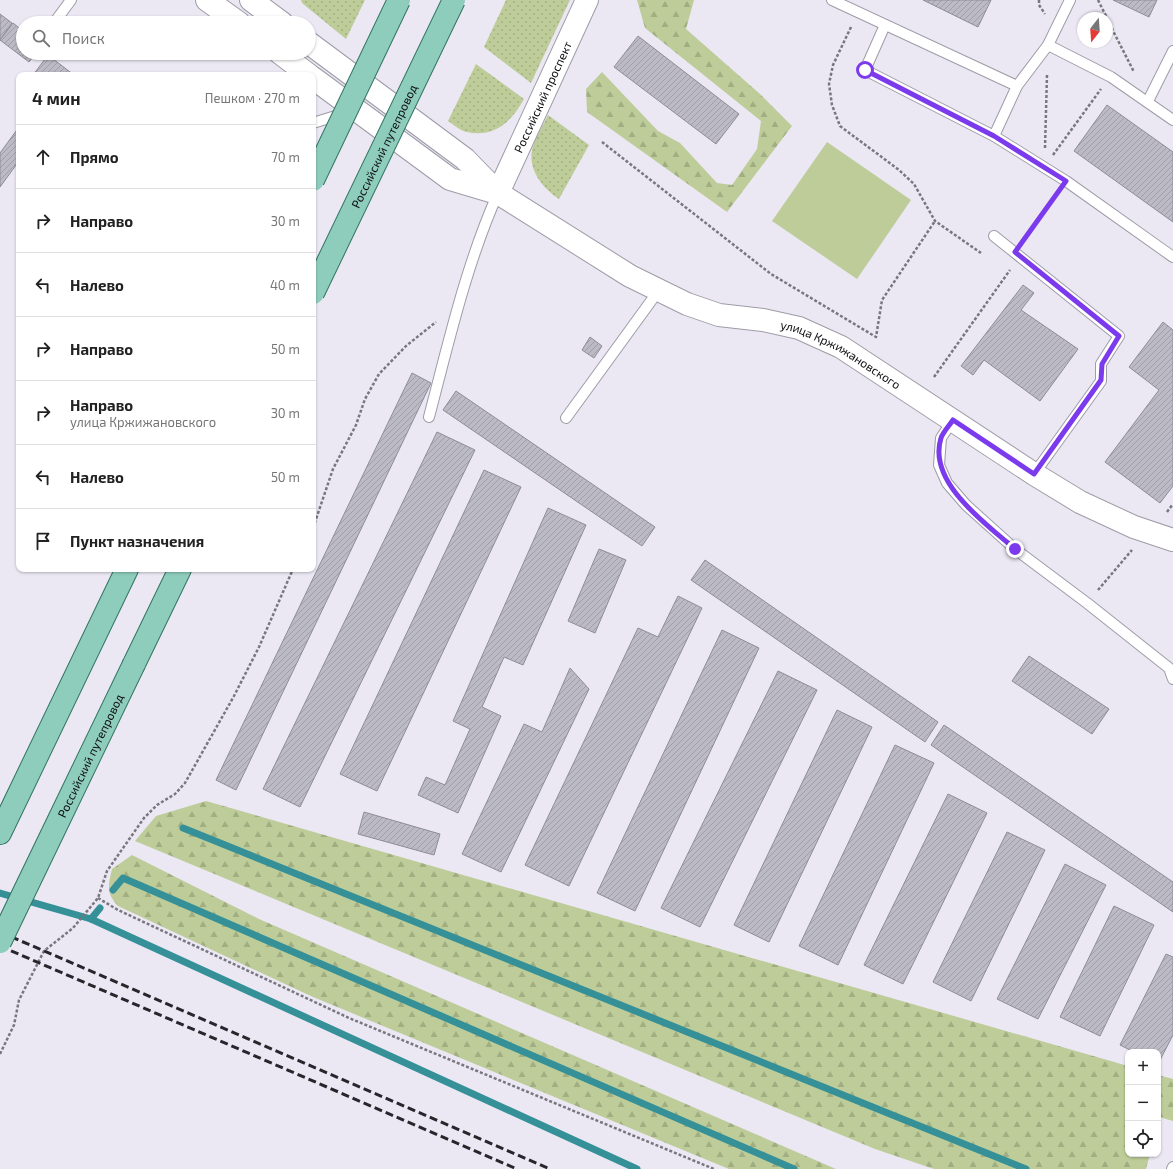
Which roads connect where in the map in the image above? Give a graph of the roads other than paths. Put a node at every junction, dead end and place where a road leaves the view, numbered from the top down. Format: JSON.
{"nodes":[{"id":1,"x":70,"y":0,"type":"edge"},
{"id":2,"x":207,"y":0,"type":"edge"},
{"id":3,"x":399,"y":0,"type":"edge"},
{"id":4,"x":454,"y":0,"type":"edge"},
{"id":5,"x":587,"y":0,"type":"edge"},
{"id":6,"x":832,"y":0,"type":"edge"},
{"id":7,"x":1070,"y":0,"type":"edge"},
{"id":8,"x":59,"y":16,"type":"edge"},
{"id":9,"x":229,"y":16,"type":"edge"},
{"id":10,"x":885,"y":25,"type":"junction"},
{"id":11,"x":1048,"y":45,"type":"junction"},
{"id":12,"x":316,"y":48,"type":"edge"},
{"id":13,"x":1173,"y":52,"type":"edge"},
{"id":14,"x":289,"y":60,"type":"edge"},
{"id":15,"x":305,"y":72,"type":"edge"},
{"id":16,"x":316,"y":80,"type":"edge"},
{"id":17,"x":1017,"y":86,"type":"junction"},
{"id":18,"x":1148,"y":102,"type":"junction"},
{"id":19,"x":356,"y":109,"type":"junction"},
{"id":20,"x":1173,"y":120,"type":"edge"},
{"id":21,"x":316,"y":122,"type":"edge"},
{"id":22,"x":994,"y":136,"type":"junction"},
{"id":23,"x":316,"y":174,"type":"edge"},
{"id":24,"x":498,"y":193,"type":"junction"},
{"id":25,"x":994,"y":236,"type":"dead end"},
{"id":26,"x":1173,"y":257,"type":"edge"},
{"id":27,"x":316,"y":287,"type":"edge"},
{"id":28,"x":658,"y":290,"type":"junction"},
{"id":29,"x":429,"y":417,"type":"dead end"},
{"id":30,"x":566,"y":418,"type":"dead end"},
{"id":31,"x":953,"y":420,"type":"junction"},
{"id":32,"x":1034,"y":474,"type":"junction"},
{"id":33,"x":1173,"y":540,"type":"edge"},
{"id":34,"x":126,"y":572,"type":"edge"},
{"id":35,"x":179,"y":572,"type":"edge"},
{"id":36,"x":1173,"y":679,"type":"edge"},
{"id":37,"x":0,"y":833,"type":"edge"},
{"id":38,"x":0,"y":942,"type":"edge"}],
"edges":[{"from":1,"to":8,"type":"lane"},
{"from":2,"to":9,"type":"street"},
{"from":3,"to":23,"type":"main road","bridge":true},
{"from":4,"to":27,"type":"main road","name":"Российский путепровод","bridge":true},
{"from":5,"to":24,"type":"street","name":"Российский проспект"},
{"from":6,"to":10,"type":"lane"},
{"from":7,"to":11,"type":"lane"},
{"from":10,"to":17,"type":"lane"},
{"from":10,"to":22,"type":"lane"},
{"from":11,"to":17,"type":"lane"},
{"from":11,"to":18,"type":"lane"},
{"from":12,"to":24,"type":"street","name":"улица Кржижановского"},
{"from":13,"to":18,"type":"lane"},
{"from":14,"to":15,"type":"street"},
{"from":16,"to":19,"type":"street","name":"улица Кржижановского"},
{"from":17,"to":22,"type":"lane"},
{"from":18,"to":20,"type":"lane"},
{"from":19,"to":21,"type":"lane"},
{"from":19,"to":24,"type":"street","name":"улица Кржижановского"},
{"from":22,"to":26,"type":"lane"},
{"from":24,"to":28,"type":"street","name":"улица Кржижановского"},
{"from":24,"to":29,"type":"lane"},
{"from":25,"to":32,"type":"lane"},
{"from":28,"to":30,"type":"lane"},
{"from":28,"to":31,"type":"street","name":"улица Кржижановского"},
{"from":31,"to":32,"type":"street","name":"улица Кржижановского"},
{"from":31,"to":36,"type":"lane"},
{"from":32,"to":33,"type":"street","name":"улица Кржижановского"},
{"from":34,"to":37,"type":"main road"},
{"from":35,"to":38,"type":"main road","name":"Российский путепровод","bridge":true}]}
